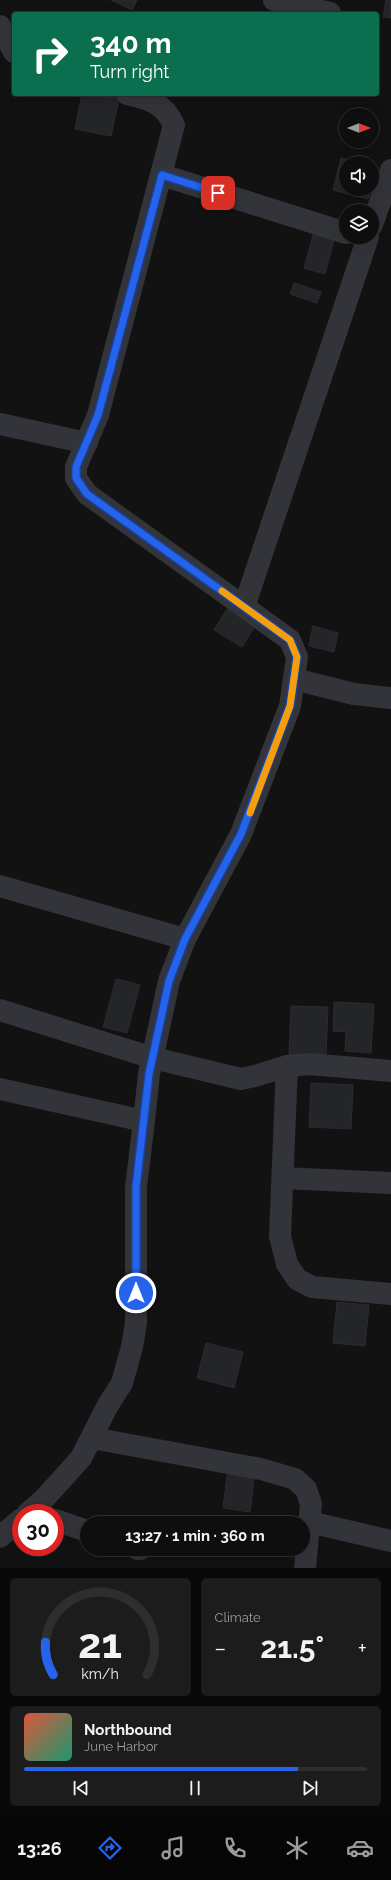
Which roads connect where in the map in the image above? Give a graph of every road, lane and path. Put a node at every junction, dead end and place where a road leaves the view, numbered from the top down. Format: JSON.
{"nodes":[{"id":1,"x":274,"y":0,"type":"edge"},
{"id":2,"x":326,"y":12,"type":"edge"},
{"id":3,"x":0,"y":26,"type":"edge"},
{"id":4,"x":12,"y":48,"type":"edge"},
{"id":5,"x":136,"y":96,"type":"edge"},
{"id":6,"x":391,"y":170,"type":"edge"},
{"id":7,"x":162,"y":175,"type":"junction"},
{"id":8,"x":378,"y":204,"type":"edge"},
{"id":9,"x":339,"y":231,"type":"edge"},
{"id":10,"x":364,"y":244,"type":"edge"},
{"id":11,"x":0,"y":424,"type":"edge"},
{"id":12,"x":87,"y":443,"type":"junction"},
{"id":13,"x":244,"y":607,"type":"junction"},
{"id":14,"x":294,"y":679,"type":"junction"},
{"id":15,"x":391,"y":698,"type":"edge"},
{"id":16,"x":0,"y":886,"type":"edge"},
{"id":17,"x":185,"y":939,"type":"junction"},
{"id":18,"x":0,"y":1010,"type":"edge"},
{"id":19,"x":153,"y":1058,"type":"junction"},
{"id":20,"x":287,"y":1066,"type":"junction"},
{"id":21,"x":391,"y":1071,"type":"edge"},
{"id":22,"x":0,"y":1089,"type":"edge"},
{"id":23,"x":144,"y":1121,"type":"junction"},
{"id":24,"x":283,"y":1178,"type":"junction"},
{"id":25,"x":391,"y":1183,"type":"edge"},
{"id":26,"x":391,"y":1294,"type":"edge"},
{"id":27,"x":92,"y":1438,"type":"junction"},
{"id":28,"x":39,"y":1504,"type":"edge"},
{"id":29,"x":310,"y":1516,"type":"edge"},
{"id":30,"x":310,"y":1522,"type":"edge"},
{"id":31,"x":64,"y":1523,"type":"edge"},
{"id":32,"x":12,"y":1527,"type":"edge"},
{"id":33,"x":80,"y":1529,"type":"edge"},
{"id":34,"x":0,"y":1537,"type":"edge"},
{"id":35,"x":391,"y":1540,"type":"edge"},
{"id":36,"x":306,"y":1556,"type":"edge"},
{"id":37,"x":305,"y":1568,"type":"edge"}],
"edges":[{"from":1,"to":2,"type":"street"},
{"from":3,"to":4,"type":"street"},
{"from":5,"to":7,"type":"street"},
{"from":6,"to":8,"type":"street"},
{"from":7,"to":9,"type":"street"},
{"from":7,"to":12,"type":"street"},
{"from":10,"to":13,"type":"street"},
{"from":11,"to":12,"type":"street"},
{"from":12,"to":13,"type":"street"},
{"from":13,"to":14,"type":"street"},
{"from":14,"to":15,"type":"street"},
{"from":14,"to":17,"type":"street"},
{"from":16,"to":17,"type":"street"},
{"from":17,"to":19,"type":"street"},
{"from":18,"to":19,"type":"street"},
{"from":19,"to":20,"type":"street"},
{"from":19,"to":23,"type":"street"},
{"from":20,"to":21,"type":"street"},
{"from":20,"to":24,"type":"street"},
{"from":22,"to":23,"type":"street"},
{"from":23,"to":27,"type":"street"},
{"from":24,"to":25,"type":"street"},
{"from":24,"to":26,"type":"street"},
{"from":27,"to":28,"type":"street"},
{"from":27,"to":29,"type":"street"},
{"from":30,"to":35,"type":"street"},
{"from":31,"to":33,"type":"street"},
{"from":32,"to":34,"type":"street"},
{"from":36,"to":37,"type":"street"}]}
